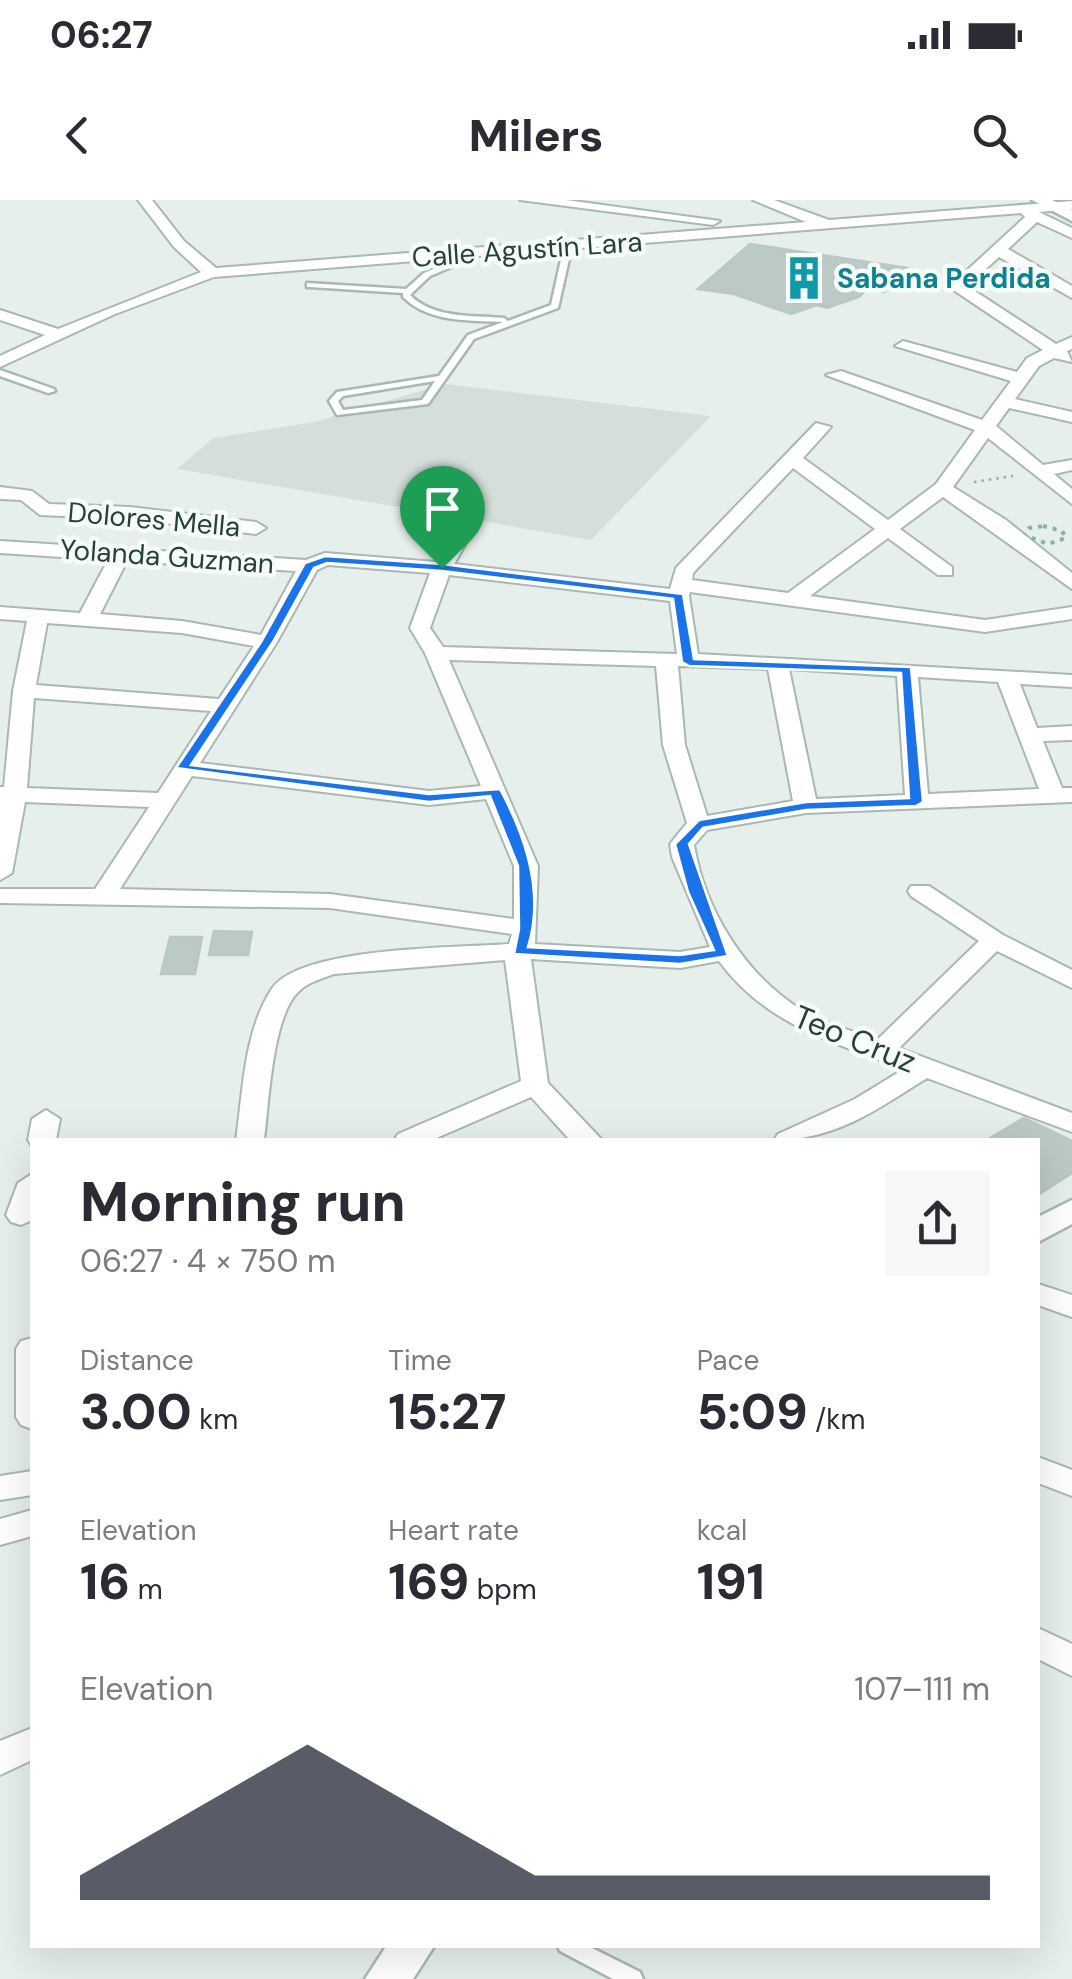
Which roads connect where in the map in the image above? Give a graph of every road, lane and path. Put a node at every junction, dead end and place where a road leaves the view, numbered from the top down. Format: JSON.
{"nodes":[{"id":1,"x":146,"y":200,"type":"edge"},
{"id":2,"x":526,"y":200,"type":"edge"},
{"id":3,"x":666,"y":200,"type":"edge"},
{"id":4,"x":760,"y":200,"type":"edge"},
{"id":5,"x":929,"y":200,"type":"edge"},
{"id":6,"x":1046,"y":208,"type":"edge"},
{"id":7,"x":1072,"y":216,"type":"edge"},
{"id":8,"x":945,"y":218,"type":"junction"},
{"id":9,"x":739,"y":224,"type":"junction"},
{"id":10,"x":832,"y":226,"type":"junction"},
{"id":11,"x":778,"y":230,"type":"junction"},
{"id":12,"x":1072,"y":234,"type":"edge"},
{"id":13,"x":568,"y":246,"type":"junction"},
{"id":14,"x":997,"y":249,"type":"junction"},
{"id":15,"x":476,"y":253,"type":"junction"},
{"id":16,"x":212,"y":272,"type":"junction"},
{"id":17,"x":310,"y":285,"type":"dead end"},
{"id":18,"x":406,"y":291,"type":"junction"},
{"id":19,"x":1072,"y":293,"type":"edge"},
{"id":20,"x":0,"y":315,"type":"edge"},
{"id":21,"x":514,"y":320,"type":"junction"},
{"id":22,"x":58,"y":334,"type":"junction"},
{"id":23,"x":1072,"y":342,"type":"edge"},
{"id":24,"x":902,"y":346,"type":"dead end"},
{"id":25,"x":1051,"y":349,"type":"junction"},
{"id":26,"x":1072,"y":361,"type":"edge"},
{"id":27,"x":0,"y":362,"type":"edge"},
{"id":28,"x":0,"y":373,"type":"edge"},
{"id":29,"x":835,"y":375,"type":"dead end"},
{"id":30,"x":439,"y":378,"type":"junction"},
{"id":31,"x":1020,"y":378,"type":"junction"},
{"id":32,"x":51,"y":391,"type":"dead end"},
{"id":33,"x":1006,"y":402,"type":"junction"},
{"id":34,"x":1072,"y":417,"type":"edge"},
{"id":35,"x":822,"y":427,"type":"dead end"},
{"id":36,"x":987,"y":428,"type":"junction"},
{"id":37,"x":791,"y":458,"type":"junction"},
{"id":38,"x":1072,"y":465,"type":"edge"},
{"id":39,"x":1040,"y":471,"type":"junction"},
{"id":40,"x":943,"y":488,"type":"junction"},
{"id":41,"x":0,"y":493,"type":"edge"},
{"id":42,"x":1072,"y":498,"type":"edge"},
{"id":43,"x":40,"y":510,"type":"junction"},
{"id":44,"x":1072,"y":526,"type":"edge"},
{"id":45,"x":256,"y":528,"type":"dead end"},
{"id":46,"x":887,"y":529,"type":"junction"},
{"id":47,"x":1058,"y":529,"type":"dead end"},
{"id":48,"x":459,"y":538,"type":"dead end"},
{"id":49,"x":9,"y":547,"type":"edge"},
{"id":50,"x":121,"y":553,"type":"junction"},
{"id":51,"x":309,"y":566,"type":"junction"},
{"id":52,"x":442,"y":568,"type":"junction"},
{"id":53,"x":945,"y":571,"type":"dead end"},
{"id":54,"x":1068,"y":574,"type":"edge"},
{"id":55,"x":680,"y":596,"type":"junction"},
{"id":56,"x":791,"y":600,"type":"junction"},
{"id":57,"x":1072,"y":612,"type":"edge"},
{"id":58,"x":0,"y":614,"type":"edge"},
{"id":59,"x":38,"y":615,"type":"junction"},
{"id":60,"x":88,"y":617,"type":"junction"},
{"id":61,"x":267,"y":642,"type":"junction"},
{"id":62,"x":436,"y":653,"type":"junction"},
{"id":63,"x":678,"y":662,"type":"junction"},
{"id":64,"x":777,"y":663,"type":"junction"},
{"id":65,"x":907,"y":669,"type":"junction"},
{"id":66,"x":1007,"y":679,"type":"junction"},
{"id":67,"x":1072,"y":681,"type":"edge"},
{"id":68,"x":24,"y":691,"type":"junction"},
{"id":69,"x":226,"y":706,"type":"junction"},
{"id":70,"x":1072,"y":733,"type":"edge"},
{"id":71,"x":1029,"y":735,"type":"junction"},
{"id":72,"x":183,"y":768,"type":"junction"},
{"id":73,"x":495,"y":792,"type":"junction"},
{"id":74,"x":8,"y":794,"type":"edge"},
{"id":75,"x":1062,"y":796,"type":"edge"},
{"id":76,"x":161,"y":800,"type":"junction"},
{"id":77,"x":916,"y":802,"type":"junction"},
{"id":78,"x":806,"y":806,"type":"junction"},
{"id":79,"x":699,"y":824,"type":"junction"},
{"id":80,"x":0,"y":873,"type":"edge"},
{"id":81,"x":920,"y":891,"type":"dead end"},
{"id":82,"x":0,"y":896,"type":"edge"},
{"id":83,"x":102,"y":897,"type":"junction"},
{"id":84,"x":522,"y":940,"type":"junction"},
{"id":85,"x":994,"y":940,"type":"junction"},
{"id":86,"x":722,"y":953,"type":"junction"},
{"id":87,"x":1072,"y":980,"type":"edge"},
{"id":88,"x":880,"y":1053,"type":"junction"},
{"id":89,"x":924,"y":1068,"type":"junction"},
{"id":90,"x":535,"y":1085,"type":"junction"},
{"id":91,"x":1072,"y":1122,"type":"edge"},
{"id":92,"x":250,"y":1138,"type":"edge"},
{"id":93,"x":413,"y":1138,"type":"edge"},
{"id":94,"x":585,"y":1138,"type":"edge"},
{"id":95,"x":792,"y":1138,"type":"edge"},
{"id":96,"x":30,"y":1188,"type":"edge"},
{"id":97,"x":1072,"y":1210,"type":"edge"},
{"id":98,"x":18,"y":1215,"type":"edge"},
{"id":99,"x":1040,"y":1230,"type":"edge"},
{"id":100,"x":1040,"y":1295,"type":"edge"},
{"id":101,"x":1072,"y":1306,"type":"edge"},
{"id":102,"x":1040,"y":1470,"type":"edge"},
{"id":103,"x":30,"y":1482,"type":"edge"},
{"id":104,"x":1072,"y":1484,"type":"edge"},
{"id":105,"x":0,"y":1488,"type":"edge"},
{"id":106,"x":30,"y":1524,"type":"edge"},
{"id":107,"x":0,"y":1532,"type":"edge"},
{"id":108,"x":1040,"y":1643,"type":"edge"},
{"id":109,"x":1072,"y":1662,"type":"edge"},
{"id":110,"x":30,"y":1744,"type":"edge"},
{"id":111,"x":0,"y":1759,"type":"edge"},
{"id":112,"x":411,"y":1948,"type":"edge"},
{"id":113,"x":572,"y":1948,"type":"edge"},
{"id":114,"x":387,"y":1979,"type":"edge"},
{"id":115,"x":633,"y":1979,"type":"edge"}],
"edges":[{"from":1,"to":16,"type":"street"},
{"from":2,"to":9,"type":"street"},
{"from":3,"to":9,"type":"street"},
{"from":4,"to":10,"type":"street"},
{"from":5,"to":8,"type":"street"},
{"from":6,"to":7,"type":"street"},
{"from":6,"to":8,"type":"street","name":"Calle Agustín Lara"},
{"from":6,"to":12,"type":"street"},
{"from":6,"to":14,"type":"street"},
{"from":8,"to":10,"type":"street","name":"Calle Agustín Lara"},
{"from":9,"to":11,"type":"street"},
{"from":10,"to":11,"type":"street","name":"Calle Agustín Lara"},
{"from":11,"to":13,"type":"street","name":"Calle Agustín Lara"},
{"from":13,"to":15,"type":"street","name":"Calle Agustín Lara"},
{"from":13,"to":21,"type":"lane"},
{"from":14,"to":19,"type":"street"},
{"from":14,"to":25,"type":"street"},
{"from":15,"to":16,"type":"street","name":"Calle Agustín Lara"},
{"from":15,"to":18,"type":"lane"},
{"from":16,"to":22,"type":"street","name":"Calle Agustín Lara"},
{"from":17,"to":18,"type":"lane"},
{"from":18,"to":21,"type":"lane"},
{"from":20,"to":22,"type":"street"},
{"from":21,"to":30,"type":"lane"},
{"from":22,"to":27,"type":"street","name":"Calle Agustín Lara"},
{"from":23,"to":25,"type":"street"},
{"from":24,"to":31,"type":"street"},
{"from":25,"to":26,"type":"street"},
{"from":25,"to":31,"type":"street"},
{"from":28,"to":32,"type":"lane"},
{"from":29,"to":36,"type":"street"},
{"from":30,"to":30,"type":"lane"},
{"from":31,"to":33,"type":"street"},
{"from":33,"to":34,"type":"street"},
{"from":33,"to":36,"type":"street"},
{"from":35,"to":37,"type":"street"},
{"from":36,"to":39,"type":"street"},
{"from":36,"to":40,"type":"street"},
{"from":37,"to":46,"type":"street"},
{"from":37,"to":55,"type":"street"},
{"from":38,"to":39,"type":"street"},
{"from":39,"to":40,"type":"path"},
{"from":39,"to":42,"type":"street"},
{"from":40,"to":46,"type":"street"},
{"from":40,"to":54,"type":"street"},
{"from":41,"to":43,"type":"street","name":"Dolores Mella"},
{"from":43,"to":45,"type":"street","name":"Dolores Mella"},
{"from":43,"to":49,"type":"street"},
{"from":44,"to":47,"type":"path"},
{"from":46,"to":53,"type":"street"},
{"from":46,"to":56,"type":"street"},
{"from":48,"to":52,"type":"street"},
{"from":49,"to":50,"type":"street","name":"Yolanda Guzman"},
{"from":50,"to":51,"type":"street","name":"Yolanda Guzman"},
{"from":50,"to":60,"type":"street"},
{"from":51,"to":52,"type":"street","name":"Yolanda Guzman"},
{"from":51,"to":61,"type":"street"},
{"from":52,"to":55,"type":"street","name":"Yolanda Guzman"},
{"from":52,"to":62,"type":"street"},
{"from":55,"to":56,"type":"street","name":"Yolanda Guzman"},
{"from":55,"to":63,"type":"street"},
{"from":56,"to":57,"type":"street","name":"Yolanda Guzman"},
{"from":58,"to":59,"type":"street"},
{"from":59,"to":60,"type":"street"},
{"from":59,"to":68,"type":"street"},
{"from":60,"to":61,"type":"street"},
{"from":61,"to":69,"type":"street"},
{"from":62,"to":63,"type":"street"},
{"from":62,"to":73,"type":"street"},
{"from":63,"to":64,"type":"street"},
{"from":63,"to":79,"type":"street"},
{"from":64,"to":65,"type":"street"},
{"from":64,"to":78,"type":"street"},
{"from":65,"to":66,"type":"street"},
{"from":65,"to":77,"type":"street"},
{"from":66,"to":67,"type":"street"},
{"from":66,"to":71,"type":"street"},
{"from":68,"to":69,"type":"street"},
{"from":68,"to":74,"type":"street"},
{"from":69,"to":72,"type":"street"},
{"from":70,"to":71,"type":"street"},
{"from":71,"to":75,"type":"street"},
{"from":72,"to":73,"type":"street"},
{"from":72,"to":76,"type":"street"},
{"from":73,"to":84,"type":"street"},
{"from":74,"to":76,"type":"street"},
{"from":74,"to":80,"type":"street"},
{"from":75,"to":77,"type":"street"},
{"from":76,"to":83,"type":"street"},
{"from":77,"to":78,"type":"street"},
{"from":78,"to":79,"type":"street"},
{"from":79,"to":86,"type":"street","name":"Teo Cruz"},
{"from":81,"to":85,"type":"street"},
{"from":82,"to":83,"type":"street"},
{"from":83,"to":84,"type":"street"},
{"from":84,"to":86,"type":"street"},
{"from":84,"to":90,"type":"street"},
{"from":84,"to":92,"type":"street"},
{"from":85,"to":87,"type":"street"},
{"from":85,"to":88,"type":"street"},
{"from":86,"to":88,"type":"street","name":"Teo Cruz"},
{"from":88,"to":89,"type":"street","name":"Teo Cruz"},
{"from":89,"to":91,"type":"street","name":"Teo Cruz"},
{"from":89,"to":95,"type":"street"},
{"from":90,"to":93,"type":"street"},
{"from":90,"to":94,"type":"street"},
{"from":96,"to":98,"type":"street"},
{"from":97,"to":99,"type":"street"},
{"from":100,"to":101,"type":"street"},
{"from":102,"to":104,"type":"street"},
{"from":103,"to":105,"type":"street"},
{"from":106,"to":107,"type":"street"},
{"from":108,"to":109,"type":"street"},
{"from":110,"to":111,"type":"street"},
{"from":112,"to":114,"type":"street"},
{"from":113,"to":115,"type":"lane"}]}
